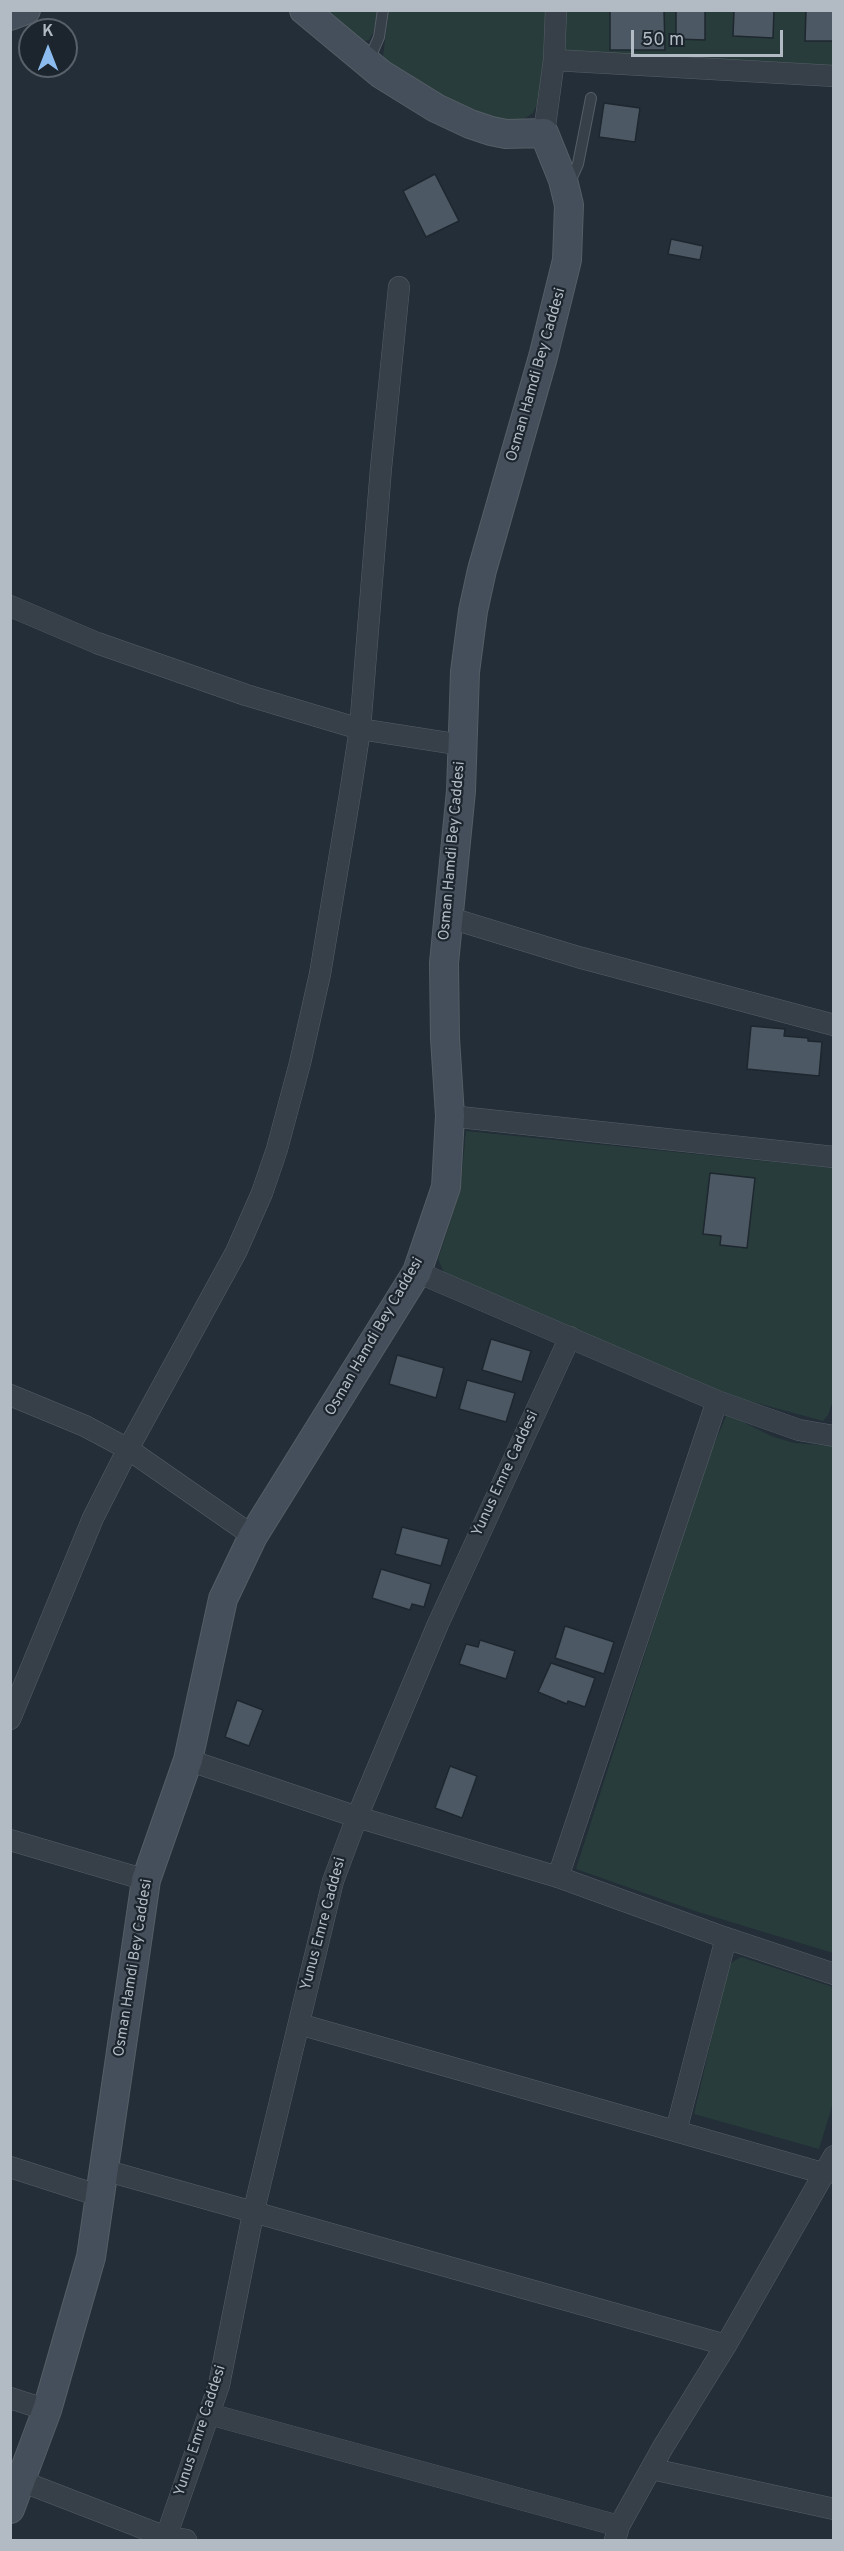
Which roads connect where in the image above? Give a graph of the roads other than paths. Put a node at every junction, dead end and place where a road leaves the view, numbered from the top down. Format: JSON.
{"nodes":[{"id":1,"x":26,"y":10,"type":"edge"},
{"id":2,"x":304,"y":10,"type":"edge"},
{"id":3,"x":383,"y":10,"type":"edge"},
{"id":4,"x":556,"y":10,"type":"edge"},
{"id":5,"x":10,"y":16,"type":"edge"},
{"id":6,"x":554,"y":60,"type":"junction"},
{"id":7,"x":367,"y":63,"type":"junction"},
{"id":8,"x":834,"y":76,"type":"edge"},
{"id":9,"x":591,"y":98,"type":"dead end"},
{"id":10,"x":544,"y":133,"type":"junction"},
{"id":11,"x":566,"y":191,"type":"junction"},
{"id":12,"x":399,"y":287,"type":"dead end"},
{"id":13,"x":10,"y":606,"type":"edge"},
{"id":14,"x":360,"y":729,"type":"junction"},
{"id":15,"x":462,"y":745,"type":"junction"},
{"id":16,"x":447,"y":917,"type":"junction"},
{"id":17,"x":834,"y":1025,"type":"edge"},
{"id":18,"x":450,"y":1116,"type":"junction"},
{"id":19,"x":834,"y":1157,"type":"edge"},
{"id":20,"x":417,"y":1272,"type":"junction"},
{"id":21,"x":570,"y":1337,"type":"junction"},
{"id":22,"x":10,"y":1395,"type":"edge"},
{"id":23,"x":717,"y":1401,"type":"junction"},
{"id":24,"x":834,"y":1436,"type":"edge"},
{"id":25,"x":128,"y":1449,"type":"junction"},
{"id":26,"x":253,"y":1536,"type":"junction"},
{"id":27,"x":10,"y":1719,"type":"edge"},
{"id":28,"x":188,"y":1760,"type":"junction"},
{"id":29,"x":357,"y":1817,"type":"junction"},
{"id":30,"x":10,"y":1840,"type":"edge"},
{"id":31,"x":558,"y":1877,"type":"junction"},
{"id":32,"x":146,"y":1880,"type":"junction"},
{"id":33,"x":726,"y":1938,"type":"junction"},
{"id":34,"x":834,"y":1974,"type":"edge"},
{"id":35,"x":299,"y":2024,"type":"junction"},
{"id":36,"x":675,"y":2131,"type":"junction"},
{"id":37,"x":830,"y":2165,"type":"edge"},
{"id":38,"x":10,"y":2167,"type":"edge"},
{"id":39,"x":102,"y":2183,"type":"junction"},
{"id":40,"x":253,"y":2214,"type":"junction"},
{"id":41,"x":726,"y":2345,"type":"junction"},
{"id":42,"x":10,"y":2398,"type":"edge"},
{"id":43,"x":47,"y":2410,"type":"junction"},
{"id":44,"x":209,"y":2414,"type":"junction"},
{"id":45,"x":652,"y":2469,"type":"junction"},
{"id":46,"x":21,"y":2481,"type":"junction"},
{"id":47,"x":10,"y":2509,"type":"edge"},
{"id":48,"x":834,"y":2509,"type":"edge"},
{"id":49,"x":617,"y":2533,"type":"edge"},
{"id":50,"x":172,"y":2539,"type":"edge"}],
"edges":[{"from":1,"to":5,"type":"street"},
{"from":2,"to":7,"type":"street"},
{"from":3,"to":7,"type":"lane"},
{"from":4,"to":6,"type":"street"},
{"from":6,"to":8,"type":"street"},
{"from":6,"to":10,"type":"street"},
{"from":7,"to":10,"type":"street"},
{"from":9,"to":11,"type":"lane"},
{"from":10,"to":11,"type":"street","name":"Osman Hamdi Bey Caddesi"},
{"from":11,"to":15,"type":"street","name":"Osman Hamdi Bey Caddesi"},
{"from":12,"to":14,"type":"street"},
{"from":13,"to":14,"type":"street"},
{"from":14,"to":15,"type":"street"},
{"from":14,"to":25,"type":"street"},
{"from":15,"to":16,"type":"street","name":"Osman Hamdi Bey Caddesi"},
{"from":16,"to":17,"type":"street"},
{"from":16,"to":18,"type":"street","name":"Osman Hamdi Bey Caddesi"},
{"from":18,"to":19,"type":"street"},
{"from":18,"to":20,"type":"street","name":"Osman Hamdi Bey Caddesi"},
{"from":20,"to":21,"type":"street"},
{"from":20,"to":26,"type":"street","name":"Osman Hamdi Bey Caddesi"},
{"from":21,"to":23,"type":"street"},
{"from":21,"to":29,"type":"street","name":"Yunus Emre Caddesi"},
{"from":22,"to":25,"type":"street"},
{"from":23,"to":24,"type":"street"},
{"from":23,"to":31,"type":"street"},
{"from":25,"to":26,"type":"street"},
{"from":25,"to":27,"type":"street"},
{"from":26,"to":28,"type":"street","name":"Osman Hamdi Bey Caddesi"},
{"from":28,"to":29,"type":"street"},
{"from":28,"to":32,"type":"street","name":"Osman Hamdi Bey Caddesi"},
{"from":29,"to":31,"type":"street"},
{"from":29,"to":35,"type":"street","name":"Yunus Emre Caddesi"},
{"from":30,"to":32,"type":"street"},
{"from":31,"to":33,"type":"street"},
{"from":32,"to":39,"type":"street","name":"Osman Hamdi Bey Caddesi"},
{"from":33,"to":34,"type":"street"},
{"from":33,"to":36,"type":"street"},
{"from":35,"to":36,"type":"street"},
{"from":35,"to":40,"type":"street","name":"Yunus Emre Caddesi"},
{"from":36,"to":37,"type":"street"},
{"from":37,"to":41,"type":"street"},
{"from":38,"to":39,"type":"street"},
{"from":39,"to":40,"type":"street"},
{"from":39,"to":43,"type":"street","name":"Osman Hamdi Bey Caddesi"},
{"from":40,"to":41,"type":"street"},
{"from":40,"to":44,"type":"street","name":"Yunus Emre Caddesi"},
{"from":41,"to":45,"type":"street"},
{"from":42,"to":43,"type":"street"},
{"from":43,"to":46,"type":"street","name":"Osman Hamdi Bey Caddesi"},
{"from":44,"to":49,"type":"street"},
{"from":44,"to":50,"type":"street","name":"Yunus Emre Caddesi"},
{"from":45,"to":48,"type":"street"},
{"from":45,"to":49,"type":"street"},
{"from":46,"to":47,"type":"street","name":"Osman Hamdi Bey Caddesi"},
{"from":46,"to":50,"type":"street"}]}
